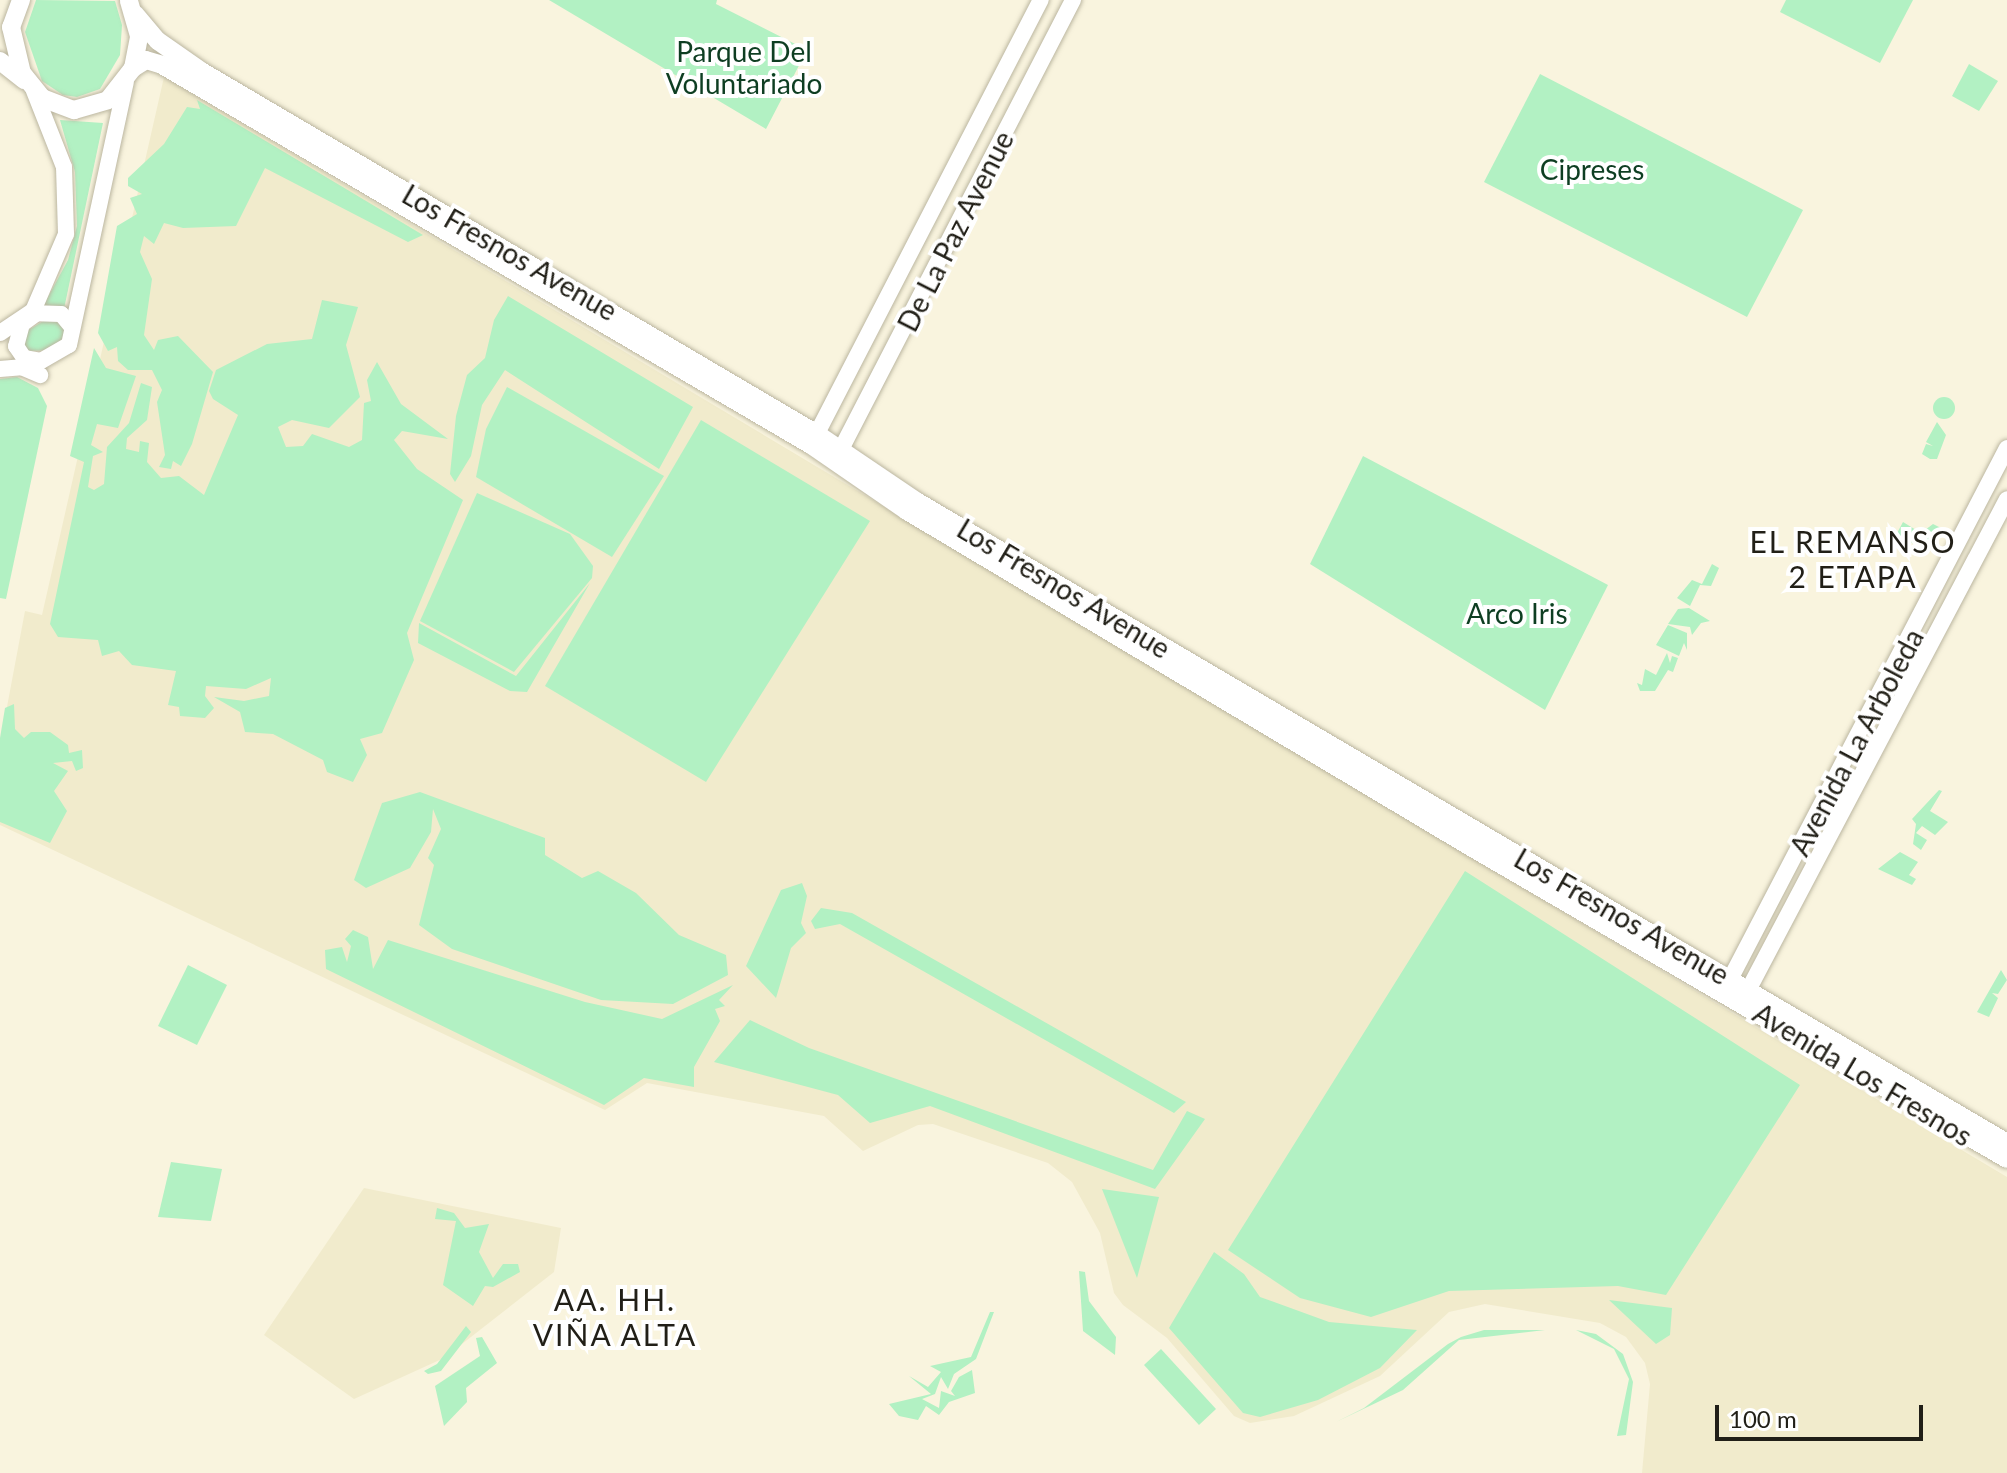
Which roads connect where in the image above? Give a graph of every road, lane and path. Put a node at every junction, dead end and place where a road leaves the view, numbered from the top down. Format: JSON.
{"nodes":[{"id":1,"x":21,"y":0,"type":"edge"},
{"id":2,"x":1041,"y":0,"type":"edge"},
{"id":3,"x":1073,"y":0,"type":"edge"},
{"id":4,"x":132,"y":7,"type":"edge"},
{"id":5,"x":0,"y":61,"type":"edge"},
{"id":6,"x":130,"y":75,"type":"junction"},
{"id":7,"x":31,"y":87,"type":"junction"},
{"id":8,"x":50,"y":276,"type":"junction"},
{"id":9,"x":28,"y":318,"type":"junction"},
{"id":10,"x":72,"y":327,"type":"junction"},
{"id":11,"x":0,"y":332,"type":"edge"},
{"id":12,"x":24,"y":358,"type":"junction"},
{"id":13,"x":0,"y":369,"type":"edge"},
{"id":14,"x":40,"y":375,"type":"dead end"},
{"id":15,"x":814,"y":440,"type":"junction"},
{"id":16,"x":2007,"y":448,"type":"edge"},
{"id":17,"x":838,"y":455,"type":"junction"},
{"id":18,"x":2007,"y":499,"type":"edge"},
{"id":19,"x":1727,"y":986,"type":"junction"},
{"id":20,"x":1745,"y":997,"type":"junction"},
{"id":21,"x":2007,"y":1143,"type":"edge"},
{"id":22,"x":2007,"y":1159,"type":"edge"}],
"edges":[{"from":1,"to":7,"type":"main road"},
{"from":2,"to":15,"type":"street","name":"De La Paz Avenue"},
{"from":3,"to":17,"type":"street","name":"De La Paz Avenue"},
{"from":4,"to":6,"type":"main road"},
{"from":4,"to":15,"type":"main road","name":"Los Fresnos Avenue"},
{"from":5,"to":7,"type":"main road"},
{"from":6,"to":7,"type":"main road"},
{"from":6,"to":10,"type":"street"},
{"from":6,"to":15,"type":"main road","name":"Los Fresnos Avenue"},
{"from":7,"to":8,"type":"street"},
{"from":8,"to":9,"type":"street"},
{"from":8,"to":11,"type":"street"},
{"from":9,"to":10,"type":"street"},
{"from":9,"to":11,"type":"street"},
{"from":9,"to":12,"type":"street"},
{"from":10,"to":12,"type":"street"},
{"from":12,"to":13,"type":"street"},
{"from":13,"to":14,"type":"street"},
{"from":15,"to":17,"type":"main road","name":"Los Fresnos Avenue"},
{"from":16,"to":19,"type":"street","name":"Avenida La Arboleda"},
{"from":17,"to":19,"type":"main road","name":"Los Fresnos Avenue"},
{"from":18,"to":20,"type":"street","name":"Avenida La Arboleda"},
{"from":19,"to":20,"type":"main road","name":"Los Fresnos Avenue"},
{"from":20,"to":21,"type":"main road","name":"Los Fresnos Avenue"},
{"from":20,"to":22,"type":"main road","name":"Avenida Los Fresnos"}]}
